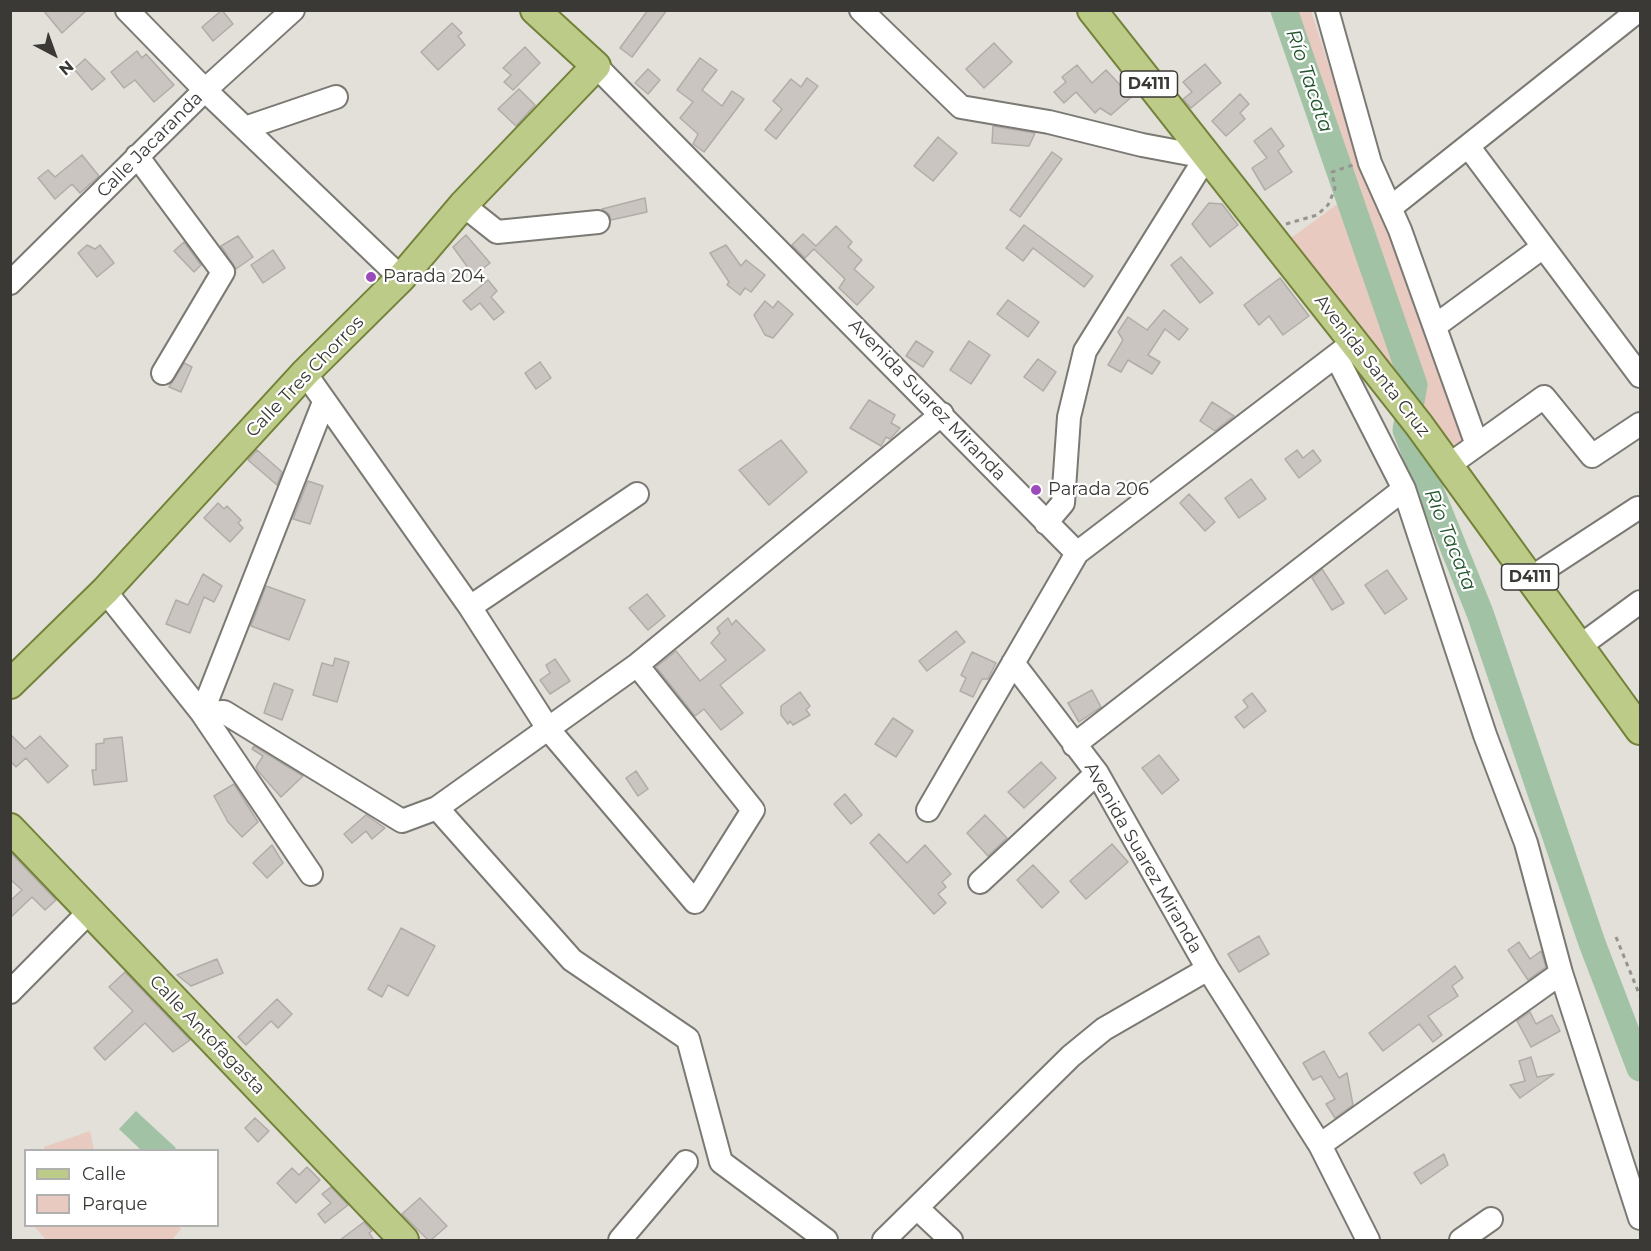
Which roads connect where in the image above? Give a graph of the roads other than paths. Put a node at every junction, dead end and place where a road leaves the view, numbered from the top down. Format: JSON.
{"nodes":[{"id":1,"x":127,"y":10,"type":"edge"},
{"id":2,"x":293,"y":10,"type":"edge"},
{"id":3,"x":535,"y":10,"type":"edge"},
{"id":4,"x":861,"y":10,"type":"edge"},
{"id":5,"x":1092,"y":10,"type":"edge"},
{"id":6,"x":1327,"y":10,"type":"edge"},
{"id":7,"x":1639,"y":10,"type":"edge"},
{"id":8,"x":596,"y":66,"type":"junction"},
{"id":9,"x":205,"y":90,"type":"junction"},
{"id":10,"x":336,"y":97,"type":"dead end"},
{"id":11,"x":245,"y":128,"type":"junction"},
{"id":12,"x":1468,"y":146,"type":"junction"},
{"id":13,"x":138,"y":156,"type":"junction"},
{"id":14,"x":1206,"y":157,"type":"junction"},
{"id":15,"x":463,"y":205,"type":"junction"},
{"id":16,"x":1390,"y":208,"type":"junction"},
{"id":17,"x":598,"y":222,"type":"dead end"},
{"id":18,"x":1543,"y":247,"type":"junction"},
{"id":19,"x":401,"y":278,"type":"junction"},
{"id":20,"x":10,"y":283,"type":"edge"},
{"id":21,"x":1435,"y":326,"type":"junction"},
{"id":22,"x":1345,"y":349,"type":"junction"},
{"id":23,"x":305,"y":373,"type":"junction"},
{"id":24,"x":163,"y":374,"type":"dead end"},
{"id":25,"x":1641,"y":376,"type":"edge"},
{"id":26,"x":324,"y":402,"type":"junction"},
{"id":27,"x":942,"y":414,"type":"junction"},
{"id":28,"x":1641,"y":423,"type":"edge"},
{"id":29,"x":1477,"y":445,"type":"junction"},
{"id":30,"x":1449,"y":465,"type":"junction"},
{"id":31,"x":1404,"y":489,"type":"junction"},
{"id":32,"x":637,"y":494,"type":"dead end"},
{"id":33,"x":1638,"y":508,"type":"dead end"},
{"id":34,"x":1046,"y":523,"type":"junction"},
{"id":35,"x":1077,"y":554,"type":"junction"},
{"id":36,"x":1531,"y":578,"type":"junction"},
{"id":37,"x":105,"y":591,"type":"junction"},
{"id":38,"x":1641,"y":602,"type":"edge"},
{"id":39,"x":470,"y":607,"type":"junction"},
{"id":40,"x":1580,"y":646,"type":"junction"},
{"id":41,"x":1013,"y":663,"type":"junction"},
{"id":42,"x":637,"y":665,"type":"junction"},
{"id":43,"x":10,"y":684,"type":"edge"},
{"id":44,"x":202,"y":712,"type":"junction"},
{"id":45,"x":1638,"y":721,"type":"edge"},
{"id":46,"x":549,"y":730,"type":"junction"},
{"id":47,"x":1074,"y":745,"type":"junction"},
{"id":48,"x":1097,"y":773,"type":"junction"},
{"id":49,"x":437,"y":808,"type":"junction"},
{"id":50,"x":927,"y":810,"type":"dead end"},
{"id":51,"x":10,"y":828,"type":"edge"},
{"id":52,"x":311,"y":874,"type":"dead end"},
{"id":53,"x":980,"y":882,"type":"dead end"},
{"id":54,"x":89,"y":912,"type":"junction"},
{"id":55,"x":1208,"y":969,"type":"junction"},
{"id":56,"x":1561,"y":974,"type":"junction"},
{"id":57,"x":10,"y":992,"type":"edge"},
{"id":58,"x":1320,"y":1145,"type":"junction"},
{"id":59,"x":686,"y":1162,"type":"dead end"},
{"id":60,"x":917,"y":1208,"type":"junction"},
{"id":61,"x":1641,"y":1218,"type":"edge"},
{"id":62,"x":1491,"y":1219,"type":"dead end"},
{"id":63,"x":824,"y":1239,"type":"edge"},
{"id":64,"x":404,"y":1240,"type":"edge"},
{"id":65,"x":620,"y":1240,"type":"edge"},
{"id":66,"x":884,"y":1240,"type":"edge"},
{"id":67,"x":951,"y":1240,"type":"edge"},
{"id":68,"x":1368,"y":1240,"type":"edge"},
{"id":69,"x":1461,"y":1240,"type":"edge"}],
"edges":[{"from":1,"to":9,"type":"street"},
{"from":2,"to":9,"type":"street","name":"Calle Jacaranda"},
{"from":3,"to":8,"type":"main road","name":"Avenida Suarez Miranda"},
{"from":4,"to":14,"type":"street"},
{"from":5,"to":14,"type":"main road","name":"Avenida Santa Cruz","number":"D4111"},
{"from":6,"to":16,"type":"street"},
{"from":7,"to":12,"type":"street"},
{"from":8,"to":15,"type":"main road","name":"Calle Tres Chorros"},
{"from":8,"to":27,"type":"street","name":"Avenida Suarez Miranda"},
{"from":9,"to":11,"type":"street"},
{"from":9,"to":13,"type":"street","name":"Calle Jacaranda"},
{"from":10,"to":11,"type":"street"},
{"from":11,"to":19,"type":"street"},
{"from":12,"to":16,"type":"street"},
{"from":12,"to":18,"type":"street"},
{"from":13,"to":20,"type":"street","name":"Calle Jacaranda"},
{"from":13,"to":24,"type":"street"},
{"from":14,"to":22,"type":"main road","name":"Avenida Santa Cruz","number":"D4111"},
{"from":14,"to":34,"type":"street"},
{"from":15,"to":17,"type":"street"},
{"from":15,"to":19,"type":"main road","name":"Calle Tres Chorros"},
{"from":16,"to":21,"type":"street"},
{"from":18,"to":21,"type":"street"},
{"from":18,"to":25,"type":"street"},
{"from":19,"to":23,"type":"main road","name":"Calle Tres Chorros"},
{"from":21,"to":29,"type":"street"},
{"from":22,"to":30,"type":"main road","name":"Avenida Santa Cruz","number":"D4111"},
{"from":22,"to":31,"type":"street"},
{"from":22,"to":35,"type":"street"},
{"from":23,"to":26,"type":"street"},
{"from":23,"to":37,"type":"main road","name":"Calle Tres Chorros"},
{"from":26,"to":39,"type":"street"},
{"from":26,"to":44,"type":"street"},
{"from":27,"to":34,"type":"street","name":"Avenida Suarez Miranda"},
{"from":27,"to":42,"type":"street"},
{"from":28,"to":29,"type":"street"},
{"from":29,"to":30,"type":"street"},
{"from":30,"to":36,"type":"main road","name":"Avenida Santa Cruz","number":"D4111"},
{"from":31,"to":47,"type":"street"},
{"from":31,"to":56,"type":"street"},
{"from":32,"to":39,"type":"street"},
{"from":33,"to":36,"type":"street"},
{"from":34,"to":35,"type":"street","name":"Avenida Suarez Miranda"},
{"from":35,"to":41,"type":"street"},
{"from":36,"to":40,"type":"main road","name":"Avenida Santa Cruz","number":"D4111"},
{"from":37,"to":43,"type":"main road","name":"Calle Tres Chorros"},
{"from":37,"to":44,"type":"street"},
{"from":38,"to":40,"type":"street"},
{"from":39,"to":46,"type":"street"},
{"from":40,"to":45,"type":"main road","name":"Avenida Santa Cruz","number":"D4111"},
{"from":41,"to":47,"type":"street","name":"Avenida Suarez Miranda"},
{"from":41,"to":50,"type":"street"},
{"from":42,"to":46,"type":"street"},
{"from":42,"to":46,"type":"street"},
{"from":44,"to":49,"type":"street"},
{"from":44,"to":52,"type":"street"},
{"from":46,"to":49,"type":"street"},
{"from":47,"to":48,"type":"street","name":"Avenida Suarez Miranda"},
{"from":48,"to":53,"type":"street"},
{"from":48,"to":55,"type":"street","name":"Avenida Suarez Miranda"},
{"from":49,"to":63,"type":"street"},
{"from":51,"to":54,"type":"main road","name":"Calle Antofagasta"},
{"from":54,"to":57,"type":"street"},
{"from":54,"to":64,"type":"main road","name":"Calle Antofagasta"},
{"from":55,"to":58,"type":"street","name":"Avenida Suarez Miranda"},
{"from":55,"to":60,"type":"street"},
{"from":56,"to":58,"type":"street"},
{"from":56,"to":61,"type":"street"},
{"from":58,"to":68,"type":"street","name":"Avenida Suarez Miranda"},
{"from":59,"to":65,"type":"street"},
{"from":60,"to":66,"type":"street"},
{"from":60,"to":67,"type":"street"},
{"from":62,"to":69,"type":"street"}]}
